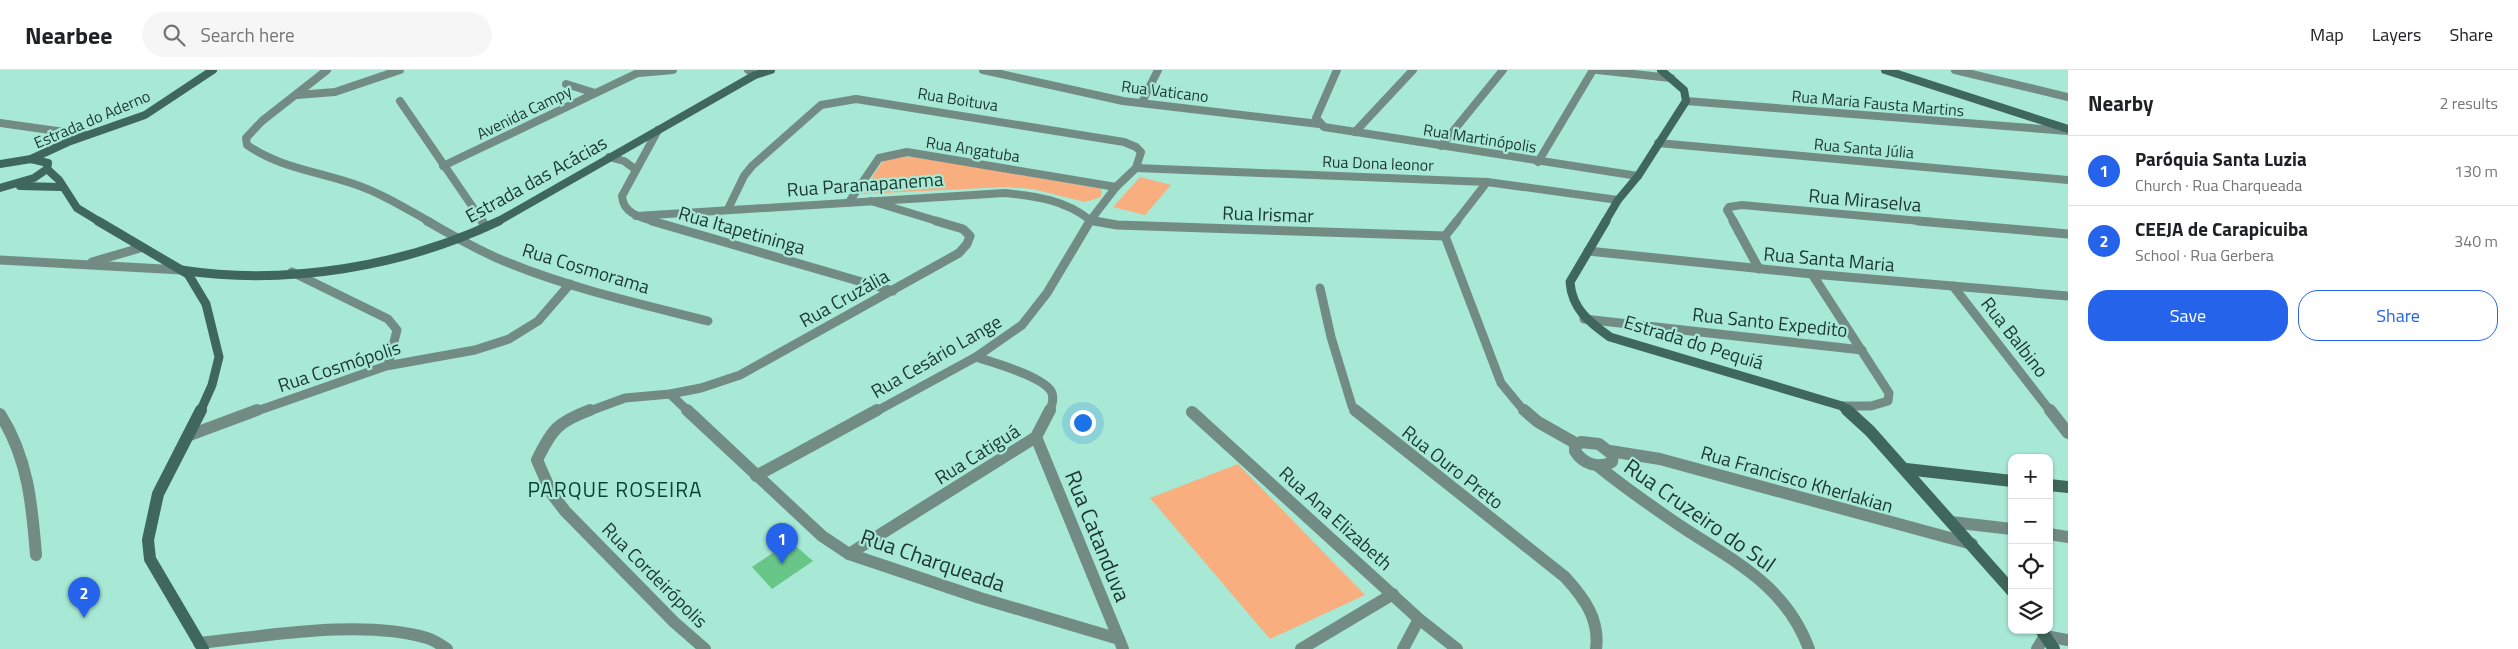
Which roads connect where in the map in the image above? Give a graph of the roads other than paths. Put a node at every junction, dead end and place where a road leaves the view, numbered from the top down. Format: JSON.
{"nodes":[{"id":1,"x":213,"y":70,"type":"edge"},
{"id":2,"x":327,"y":70,"type":"edge"},
{"id":3,"x":400,"y":70,"type":"edge"},
{"id":4,"x":673,"y":70,"type":"edge"},
{"id":5,"x":771,"y":70,"type":"edge"},
{"id":6,"x":983,"y":70,"type":"edge"},
{"id":7,"x":1158,"y":70,"type":"edge"},
{"id":8,"x":1337,"y":70,"type":"edge"},
{"id":9,"x":1413,"y":70,"type":"edge"},
{"id":10,"x":1503,"y":70,"type":"edge"},
{"id":11,"x":1593,"y":70,"type":"edge"},
{"id":12,"x":1598,"y":70,"type":"edge"},
{"id":13,"x":1661,"y":70,"type":"edge"},
{"id":14,"x":1885,"y":70,"type":"edge"},
{"id":15,"x":1903,"y":70,"type":"edge"},
{"id":16,"x":1955,"y":70,"type":"edge"},
{"id":17,"x":642,"y":71,"type":"edge"},
{"id":18,"x":751,"y":73,"type":"edge"},
{"id":19,"x":1671,"y":78,"type":"junction"},
{"id":20,"x":566,"y":84,"type":"dead end"},
{"id":21,"x":594,"y":93,"type":"junction"},
{"id":22,"x":297,"y":95,"type":"junction"},
{"id":23,"x":2068,"y":96,"type":"edge"},
{"id":24,"x":400,"y":101,"type":"dead end"},
{"id":25,"x":1686,"y":101,"type":"junction"},
{"id":26,"x":1142,"y":102,"type":"junction"},
{"id":27,"x":1228,"y":112,"type":"joint"},
{"id":28,"x":1317,"y":121,"type":"junction"},
{"id":29,"x":0,"y":123,"type":"edge"},
{"id":30,"x":2068,"y":123,"type":"edge"},
{"id":31,"x":658,"y":130,"type":"junction"},
{"id":32,"x":2068,"y":130,"type":"edge"},
{"id":33,"x":1355,"y":132,"type":"junction"},
{"id":34,"x":86,"y":135,"type":"junction"},
{"id":35,"x":1658,"y":143,"type":"junction"},
{"id":36,"x":1441,"y":146,"type":"junction"},
{"id":37,"x":609,"y":157,"type":"junction"},
{"id":38,"x":31,"y":159,"type":"junction"},
{"id":39,"x":1538,"y":162,"type":"junction"},
{"id":40,"x":0,"y":164,"type":"edge"},
{"id":41,"x":443,"y":166,"type":"junction"},
{"id":42,"x":635,"y":168,"type":"junction"},
{"id":43,"x":1136,"y":168,"type":"junction"},
{"id":44,"x":47,"y":169,"type":"junction"},
{"id":45,"x":1638,"y":176,"type":"junction"},
{"id":46,"x":2068,"y":180,"type":"edge"},
{"id":47,"x":1487,"y":182,"type":"junction"},
{"id":48,"x":10,"y":187,"type":"junction"},
{"id":49,"x":61,"y":187,"type":"junction"},
{"id":50,"x":1116,"y":187,"type":"junction"},
{"id":51,"x":0,"y":188,"type":"edge"},
{"id":52,"x":922,"y":197,"type":"junction"},
{"id":53,"x":1618,"y":200,"type":"junction"},
{"id":54,"x":871,"y":201,"type":"junction"},
{"id":55,"x":849,"y":202,"type":"junction"},
{"id":56,"x":728,"y":209,"type":"junction"},
{"id":57,"x":918,"y":215,"type":"junction"},
{"id":58,"x":636,"y":216,"type":"junction"},
{"id":59,"x":1090,"y":220,"type":"junction"},
{"id":60,"x":486,"y":227,"type":"junction"},
{"id":61,"x":2068,"y":234,"type":"edge"},
{"id":62,"x":1445,"y":236,"type":"junction"},
{"id":63,"x":458,"y":239,"type":"junction"},
{"id":64,"x":140,"y":248,"type":"junction"},
{"id":65,"x":1588,"y":251,"type":"junction"},
{"id":66,"x":0,"y":260,"type":"edge"},
{"id":67,"x":73,"y":264,"type":"junction"},
{"id":68,"x":1759,"y":269,"type":"junction"},
{"id":69,"x":181,"y":270,"type":"junction"},
{"id":70,"x":292,"y":272,"type":"junction"},
{"id":71,"x":1812,"y":274,"type":"junction"},
{"id":72,"x":570,"y":284,"type":"junction"},
{"id":73,"x":1953,"y":286,"type":"junction"},
{"id":74,"x":1320,"y":288,"type":"dead end"},
{"id":75,"x":893,"y":291,"type":"junction"},
{"id":76,"x":2068,"y":296,"type":"edge"},
{"id":77,"x":1584,"y":319,"type":"junction"},
{"id":78,"x":708,"y":321,"type":"dead end"},
{"id":79,"x":1862,"y":350,"type":"junction"},
{"id":80,"x":976,"y":357,"type":"junction"},
{"id":81,"x":388,"y":365,"type":"junction"},
{"id":82,"x":670,"y":394,"type":"junction"},
{"id":83,"x":1842,"y":406,"type":"junction"},
{"id":84,"x":1192,"y":412,"type":"dead end"},
{"id":85,"x":0,"y":414,"type":"edge"},
{"id":86,"x":2068,"y":433,"type":"edge"},
{"id":87,"x":190,"y":435,"type":"junction"},
{"id":88,"x":1036,"y":437,"type":"junction"},
{"id":89,"x":1577,"y":444,"type":"junction"},
{"id":90,"x":1610,"y":451,"type":"junction"},
{"id":91,"x":1598,"y":466,"type":"junction"},
{"id":92,"x":1906,"y":469,"type":"junction"},
{"id":93,"x":756,"y":476,"type":"junction"},
{"id":94,"x":2008,"y":481,"type":"edge"},
{"id":95,"x":2053,"y":485,"type":"edge"},
{"id":96,"x":2068,"y":487,"type":"edge"},
{"id":97,"x":1951,"y":522,"type":"junction"},
{"id":98,"x":2008,"y":529,"type":"edge"},
{"id":99,"x":2053,"y":535,"type":"edge"},
{"id":100,"x":2068,"y":537,"type":"edge"},
{"id":101,"x":1973,"y":544,"type":"junction"},
{"id":102,"x":848,"y":554,"type":"junction"},
{"id":103,"x":36,"y":555,"type":"dead end"},
{"id":104,"x":2010,"y":589,"type":"edge"},
{"id":105,"x":1392,"y":594,"type":"junction"},
{"id":106,"x":1419,"y":619,"type":"junction"},
{"id":107,"x":2043,"y":634,"type":"edge"},
{"id":108,"x":2044,"y":634,"type":"edge"},
{"id":109,"x":2047,"y":634,"type":"edge"},
{"id":110,"x":2068,"y":640,"type":"edge"},
{"id":111,"x":1121,"y":644,"type":"edge"},
{"id":112,"x":201,"y":646,"type":"edge"},
{"id":113,"x":446,"y":649,"type":"edge"},
{"id":114,"x":705,"y":649,"type":"edge"},
{"id":115,"x":1302,"y":649,"type":"edge"},
{"id":116,"x":1404,"y":649,"type":"edge"},
{"id":117,"x":1457,"y":649,"type":"edge"},
{"id":118,"x":1596,"y":649,"type":"edge"},
{"id":119,"x":1809,"y":649,"type":"edge"},
{"id":120,"x":2037,"y":649,"type":"edge"},
{"id":121,"x":2054,"y":649,"type":"edge"}],
"edges":[{"from":1,"to":34,"type":"main road","name":"Estrada do Aderno"},
{"from":2,"to":22,"type":"street"},
{"from":3,"to":22,"type":"street"},
{"from":4,"to":17,"type":"street","name":"Avenida Campy"},
{"from":5,"to":18,"type":"main road","name":"Estrada das Acácias"},
{"from":6,"to":26,"type":"street","name":"Rua Vaticano"},
{"from":7,"to":26,"type":"street"},
{"from":8,"to":28,"type":"street"},
{"from":9,"to":33,"type":"street"},
{"from":10,"to":36,"type":"street"},
{"from":11,"to":39,"type":"street"},
{"from":12,"to":19,"type":"street"},
{"from":13,"to":19,"type":"main road"},
{"from":14,"to":32,"type":"main road"},
{"from":15,"to":30,"type":"main road"},
{"from":16,"to":23,"type":"street"},
{"from":17,"to":21,"type":"street","name":"Avenida Campy"},
{"from":18,"to":31,"type":"main road","name":"Estrada das Acácias"},
{"from":19,"to":25,"type":"main road"},
{"from":20,"to":21,"type":"street"},
{"from":21,"to":41,"type":"street","name":"Avenida Campy"},
{"from":22,"to":63,"type":"street","name":"Rua Cosmorama"},
{"from":24,"to":41,"type":"street"},
{"from":25,"to":32,"type":"street","name":"Rua Maria Fausta Martins"},
{"from":25,"to":35,"type":"main road","name":"Estrada do Pequiá"},
{"from":26,"to":27,"type":"street","name":"Rua Vaticano"},
{"from":27,"to":28,"type":"street","name":"Rua Martinópolis"},
{"from":28,"to":33,"type":"street","name":"Rua Martinópolis"},
{"from":29,"to":34,"type":"street"},
{"from":31,"to":37,"type":"main road","name":"Estrada das Acácias"},
{"from":31,"to":42,"type":"street"},
{"from":33,"to":36,"type":"street","name":"Rua Martinópolis"},
{"from":34,"to":38,"type":"main road","name":"Estrada do Aderno"},
{"from":35,"to":45,"type":"main road","name":"Estrada do Pequiá"},
{"from":35,"to":46,"type":"street","name":"Rua Santa Júlia"},
{"from":36,"to":39,"type":"street","name":"Rua Martinópolis"},
{"from":37,"to":42,"type":"street"},
{"from":37,"to":60,"type":"main road","name":"Estrada das Acácias"},
{"from":38,"to":40,"type":"main road","name":"Estrada do Aderno"},
{"from":38,"to":44,"type":"main road"},
{"from":39,"to":45,"type":"street","name":"Rua Martinópolis"},
{"from":41,"to":60,"type":"street"},
{"from":42,"to":58,"type":"street"},
{"from":43,"to":47,"type":"street","name":"Rua Dona leonor"},
{"from":43,"to":50,"type":"street"},
{"from":43,"to":56,"type":"street","name":"Rua Boituva"},
{"from":44,"to":48,"type":"main road"},
{"from":44,"to":49,"type":"main road"},
{"from":45,"to":53,"type":"main road","name":"Estrada do Pequiá"},
{"from":47,"to":53,"type":"street","name":"Rua Dona leonor"},
{"from":47,"to":62,"type":"street"},
{"from":48,"to":49,"type":"main road"},
{"from":48,"to":51,"type":"main road"},
{"from":49,"to":64,"type":"main road"},
{"from":50,"to":55,"type":"street","name":"Rua Angatuba"},
{"from":50,"to":59,"type":"street"},
{"from":52,"to":54,"type":"street","name":"Rua Paranapanema"},
{"from":52,"to":57,"type":"street"},
{"from":52,"to":59,"type":"street","name":"Rua Paranapanema"},
{"from":53,"to":65,"type":"main road","name":"Estrada do Pequiá"},
{"from":54,"to":55,"type":"street","name":"Rua Paranapanema"},
{"from":54,"to":57,"type":"street","name":"Rua Cruzália"},
{"from":55,"to":56,"type":"street","name":"Rua Paranapanema"},
{"from":56,"to":58,"type":"street","name":"Rua Paranapanema"},
{"from":57,"to":75,"type":"street","name":"Rua Cruzália"},
{"from":58,"to":75,"type":"street","name":"Rua Itapetininga"},
{"from":59,"to":62,"type":"street","name":"Rua Irismar"},
{"from":59,"to":80,"type":"street","name":"Rua Cesário Lange"},
{"from":60,"to":63,"type":"main road","name":"Estrada das Acácias"},
{"from":61,"to":68,"type":"street","name":"Rua Miraselva"},
{"from":62,"to":89,"type":"street"},
{"from":63,"to":70,"type":"main road","name":"Estrada das Acácias"},
{"from":63,"to":72,"type":"street","name":"Rua Cosmorama"},
{"from":64,"to":67,"type":"street"},
{"from":64,"to":69,"type":"main road"},
{"from":65,"to":68,"type":"street","name":"Rua Santa Maria"},
{"from":65,"to":77,"type":"main road","name":"Estrada do Pequiá"},
{"from":66,"to":67,"type":"street"},
{"from":67,"to":69,"type":"street"},
{"from":68,"to":71,"type":"street","name":"Rua Santa Maria"},
{"from":69,"to":70,"type":"main road","name":"Estrada das Acácias"},
{"from":69,"to":87,"type":"main road"},
{"from":70,"to":81,"type":"street"},
{"from":71,"to":73,"type":"street","name":"Rua Santa Maria"},
{"from":71,"to":79,"type":"street"},
{"from":72,"to":78,"type":"street","name":"Rua Cosmorama"},
{"from":72,"to":81,"type":"street","name":"Rua Cosmópolis"},
{"from":73,"to":76,"type":"street","name":"Rua Santa Maria"},
{"from":73,"to":86,"type":"street","name":"Rua Balbino"},
{"from":74,"to":118,"type":"street","name":"Rua Ouro Preto"},
{"from":75,"to":82,"type":"street","name":"Rua Cruzália"},
{"from":77,"to":79,"type":"street","name":"Rua Santo Expedito"},
{"from":77,"to":83,"type":"main road","name":"Estrada do Pequiá"},
{"from":79,"to":83,"type":"street"},
{"from":80,"to":88,"type":"street","name":"Rua Catiguá"},
{"from":80,"to":93,"type":"street","name":"Rua Cesário Lange"},
{"from":81,"to":87,"type":"street","name":"Rua Cosmópolis"},
{"from":82,"to":93,"type":"street","name":"Rua Charqueada"},
{"from":82,"to":114,"type":"street","name":"Rua Cordeirópolis"},
{"from":83,"to":92,"type":"main road","name":"Estrada do Pequiá"},
{"from":84,"to":105,"type":"street","name":"Rua Ana Elizabeth"},
{"from":85,"to":103,"type":"street"},
{"from":87,"to":112,"type":"main road"},
{"from":88,"to":102,"type":"street","name":"Rua Catiguá"},
{"from":88,"to":111,"type":"street","name":"Rua Catanduva"},
{"from":89,"to":90,"type":"street","name":"Rua Francisco Kherlakian"},
{"from":89,"to":91,"type":"street","name":"Rua Cruzeiro do Sul"},
{"from":90,"to":91,"type":"street"},
{"from":90,"to":101,"type":"street","name":"Rua Francisco Kherlakian"},
{"from":91,"to":119,"type":"street","name":"Rua Cruzeiro do Sul"},
{"from":92,"to":94,"type":"main road"},
{"from":92,"to":97,"type":"main road","name":"Estrada do Pequiá"},
{"from":93,"to":102,"type":"street","name":"Rua Charqueada"},
{"from":95,"to":96,"type":"main road"},
{"from":97,"to":98,"type":"street"},
{"from":97,"to":101,"type":"main road","name":"Estrada do Pequiá"},
{"from":99,"to":100,"type":"street"},
{"from":101,"to":104,"type":"main road","name":"Estrada do Pequiá"},
{"from":102,"to":111,"type":"street","name":"Rua Charqueada"},
{"from":105,"to":106,"type":"street","name":"Rua Ana Elizabeth"},
{"from":105,"to":115,"type":"street"},
{"from":106,"to":116,"type":"street"},
{"from":106,"to":117,"type":"street","name":"Rua Ana Elizabeth"},
{"from":107,"to":120,"type":"street"},
{"from":108,"to":121,"type":"main road"},
{"from":109,"to":110,"type":"street"},
{"from":112,"to":113,"type":"street"}]}
